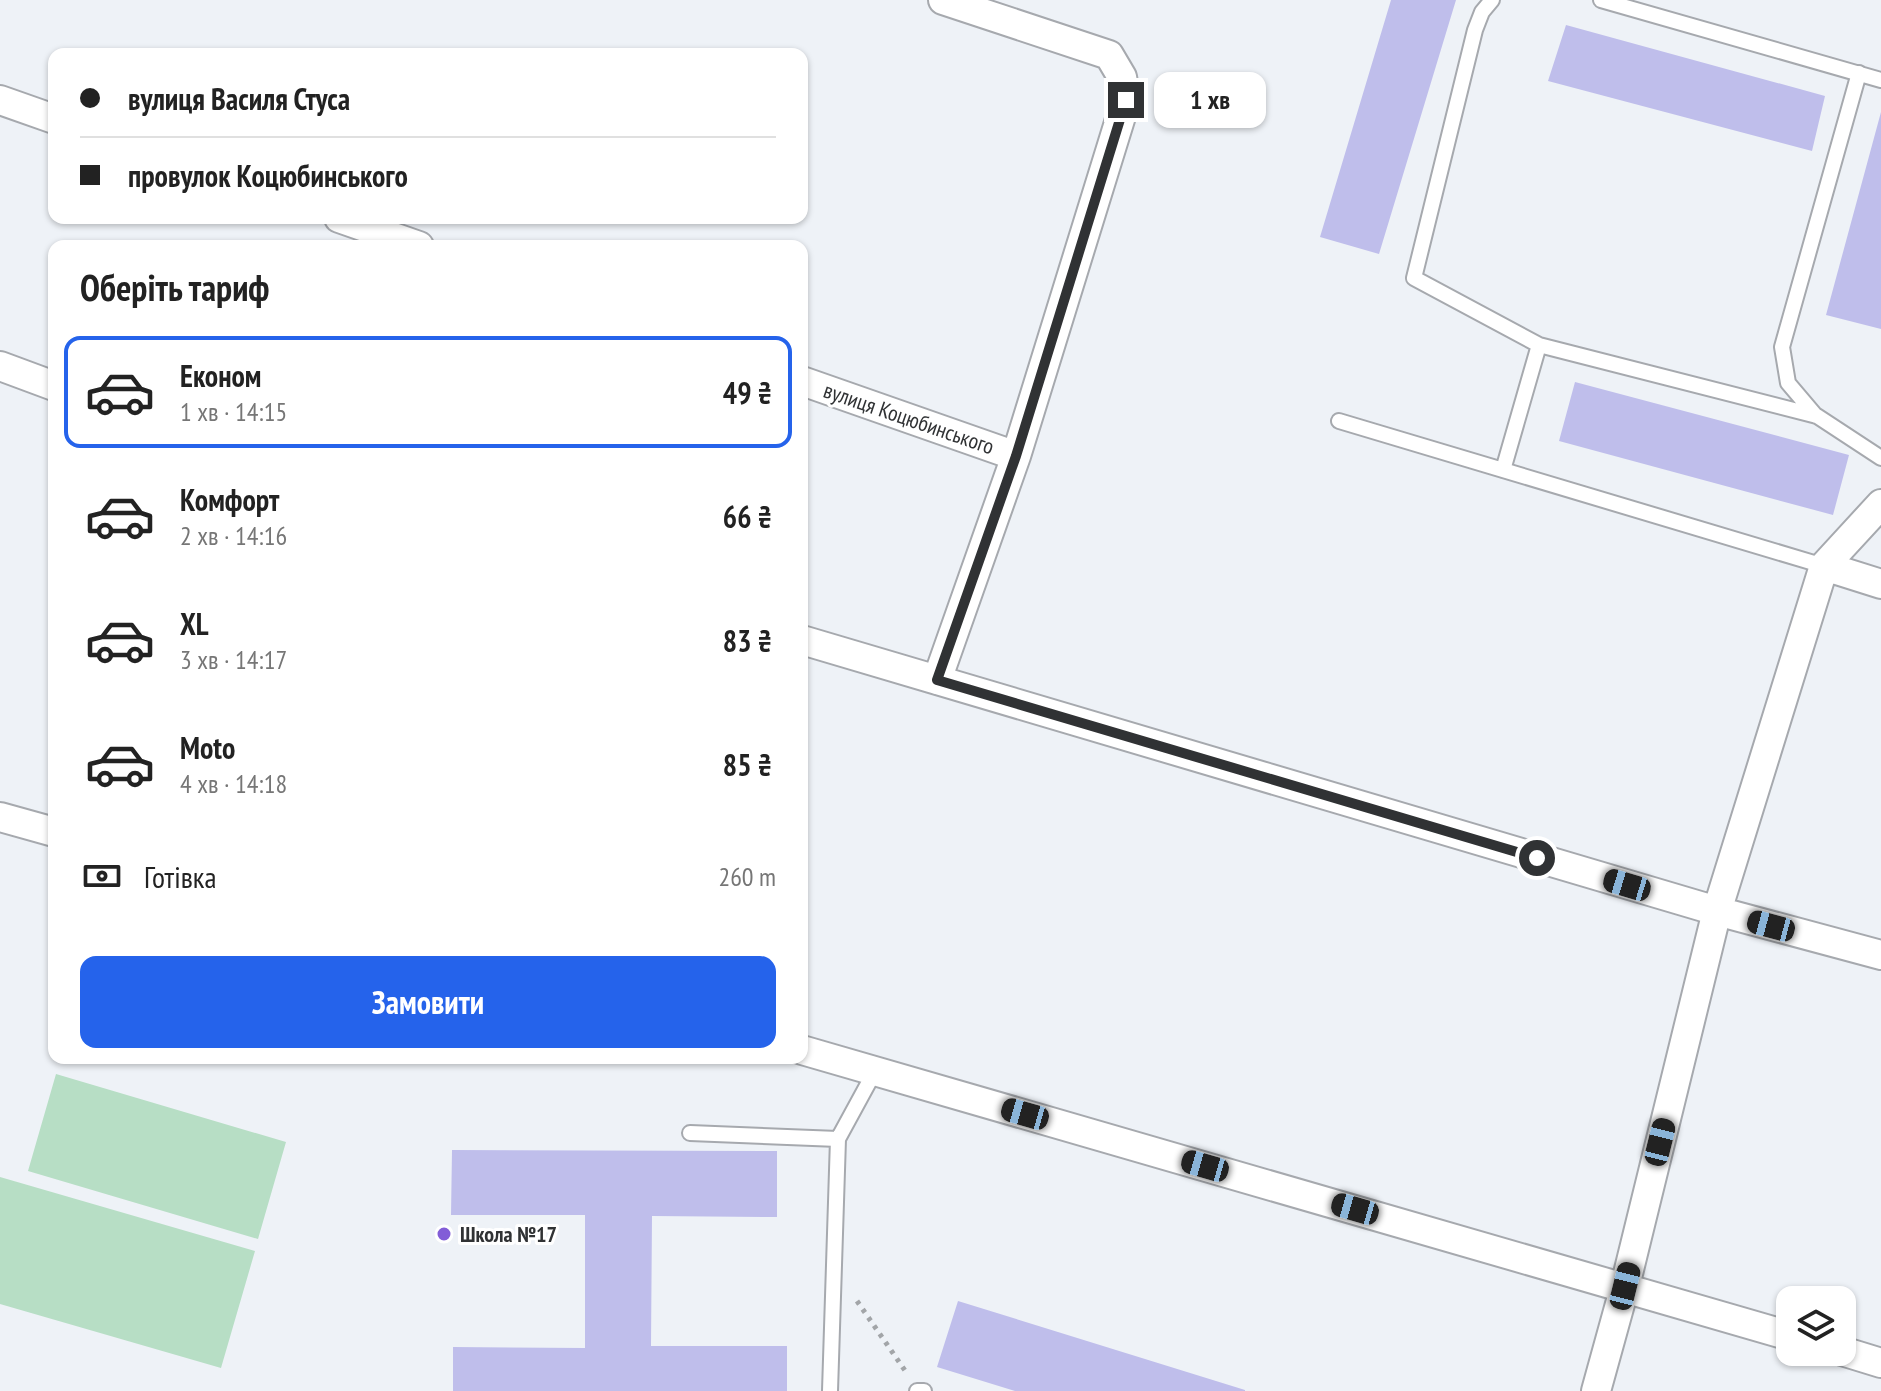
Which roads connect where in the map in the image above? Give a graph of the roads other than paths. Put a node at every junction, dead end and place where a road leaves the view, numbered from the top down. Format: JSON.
{"nodes":[{"id":1,"x":943,"y":0,"type":"edge"},
{"id":2,"x":1492,"y":0,"type":"edge"},
{"id":3,"x":1601,"y":0,"type":"edge"},
{"id":4,"x":1859,"y":73,"type":"junction"},
{"id":5,"x":1881,"y":80,"type":"edge"},
{"id":6,"x":0,"y":100,"type":"edge"},
{"id":7,"x":48,"y":117,"type":"edge"},
{"id":8,"x":356,"y":224,"type":"edge"},
{"id":9,"x":402,"y":240,"type":"edge"},
{"id":10,"x":1539,"y":345,"type":"junction"},
{"id":11,"x":0,"y":366,"type":"edge"},
{"id":12,"x":808,"y":383,"type":"edge"},
{"id":13,"x":48,"y":384,"type":"edge"},
{"id":14,"x":1817,"y":416,"type":"junction"},
{"id":15,"x":1339,"y":421,"type":"dead end"},
{"id":16,"x":1016,"y":456,"type":"junction"},
{"id":17,"x":1881,"y":458,"type":"edge"},
{"id":18,"x":1503,"y":470,"type":"junction"},
{"id":19,"x":1881,"y":504,"type":"edge"},
{"id":20,"x":1824,"y":566,"type":"junction"},
{"id":21,"x":1881,"y":584,"type":"edge"},
{"id":22,"x":808,"y":642,"type":"edge"},
{"id":23,"x":937,"y":680,"type":"junction"},
{"id":24,"x":0,"y":817,"type":"edge"},
{"id":25,"x":48,"y":830,"type":"edge"},
{"id":26,"x":1717,"y":911,"type":"junction"},
{"id":27,"x":1881,"y":955,"type":"edge"},
{"id":28,"x":808,"y":1052,"type":"edge"},
{"id":29,"x":875,"y":1071,"type":"junction"},
{"id":30,"x":690,"y":1133,"type":"dead end"},
{"id":31,"x":838,"y":1139,"type":"junction"},
{"id":32,"x":1625,"y":1286,"type":"junction"},
{"id":33,"x":1776,"y":1332,"type":"edge"},
{"id":34,"x":1856,"y":1355,"type":"edge"},
{"id":35,"x":1881,"y":1363,"type":"edge"},
{"id":36,"x":830,"y":1391,"type":"edge"},
{"id":37,"x":1596,"y":1391,"type":"edge"}],
"edges":[{"from":1,"to":16,"type":"street"},
{"from":2,"to":10,"type":"lane"},
{"from":3,"to":4,"type":"lane"},
{"from":4,"to":5,"type":"lane"},
{"from":4,"to":14,"type":"lane"},
{"from":6,"to":7,"type":"street"},
{"from":8,"to":9,"type":"street"},
{"from":10,"to":14,"type":"lane"},
{"from":10,"to":18,"type":"lane"},
{"from":11,"to":13,"type":"street"},
{"from":12,"to":16,"type":"street","name":"вулиця Коцюбинського"},
{"from":14,"to":17,"type":"lane"},
{"from":15,"to":18,"type":"lane"},
{"from":16,"to":23,"type":"street"},
{"from":18,"to":20,"type":"lane"},
{"from":19,"to":20,"type":"street"},
{"from":20,"to":21,"type":"street"},
{"from":20,"to":26,"type":"street"},
{"from":22,"to":23,"type":"street"},
{"from":23,"to":26,"type":"street"},
{"from":24,"to":25,"type":"street"},
{"from":26,"to":27,"type":"street"},
{"from":26,"to":32,"type":"street"},
{"from":28,"to":29,"type":"street"},
{"from":29,"to":31,"type":"lane"},
{"from":29,"to":32,"type":"street"},
{"from":30,"to":31,"type":"lane"},
{"from":31,"to":36,"type":"lane"},
{"from":32,"to":33,"type":"street"},
{"from":32,"to":37,"type":"street"},
{"from":34,"to":35,"type":"street"}]}
